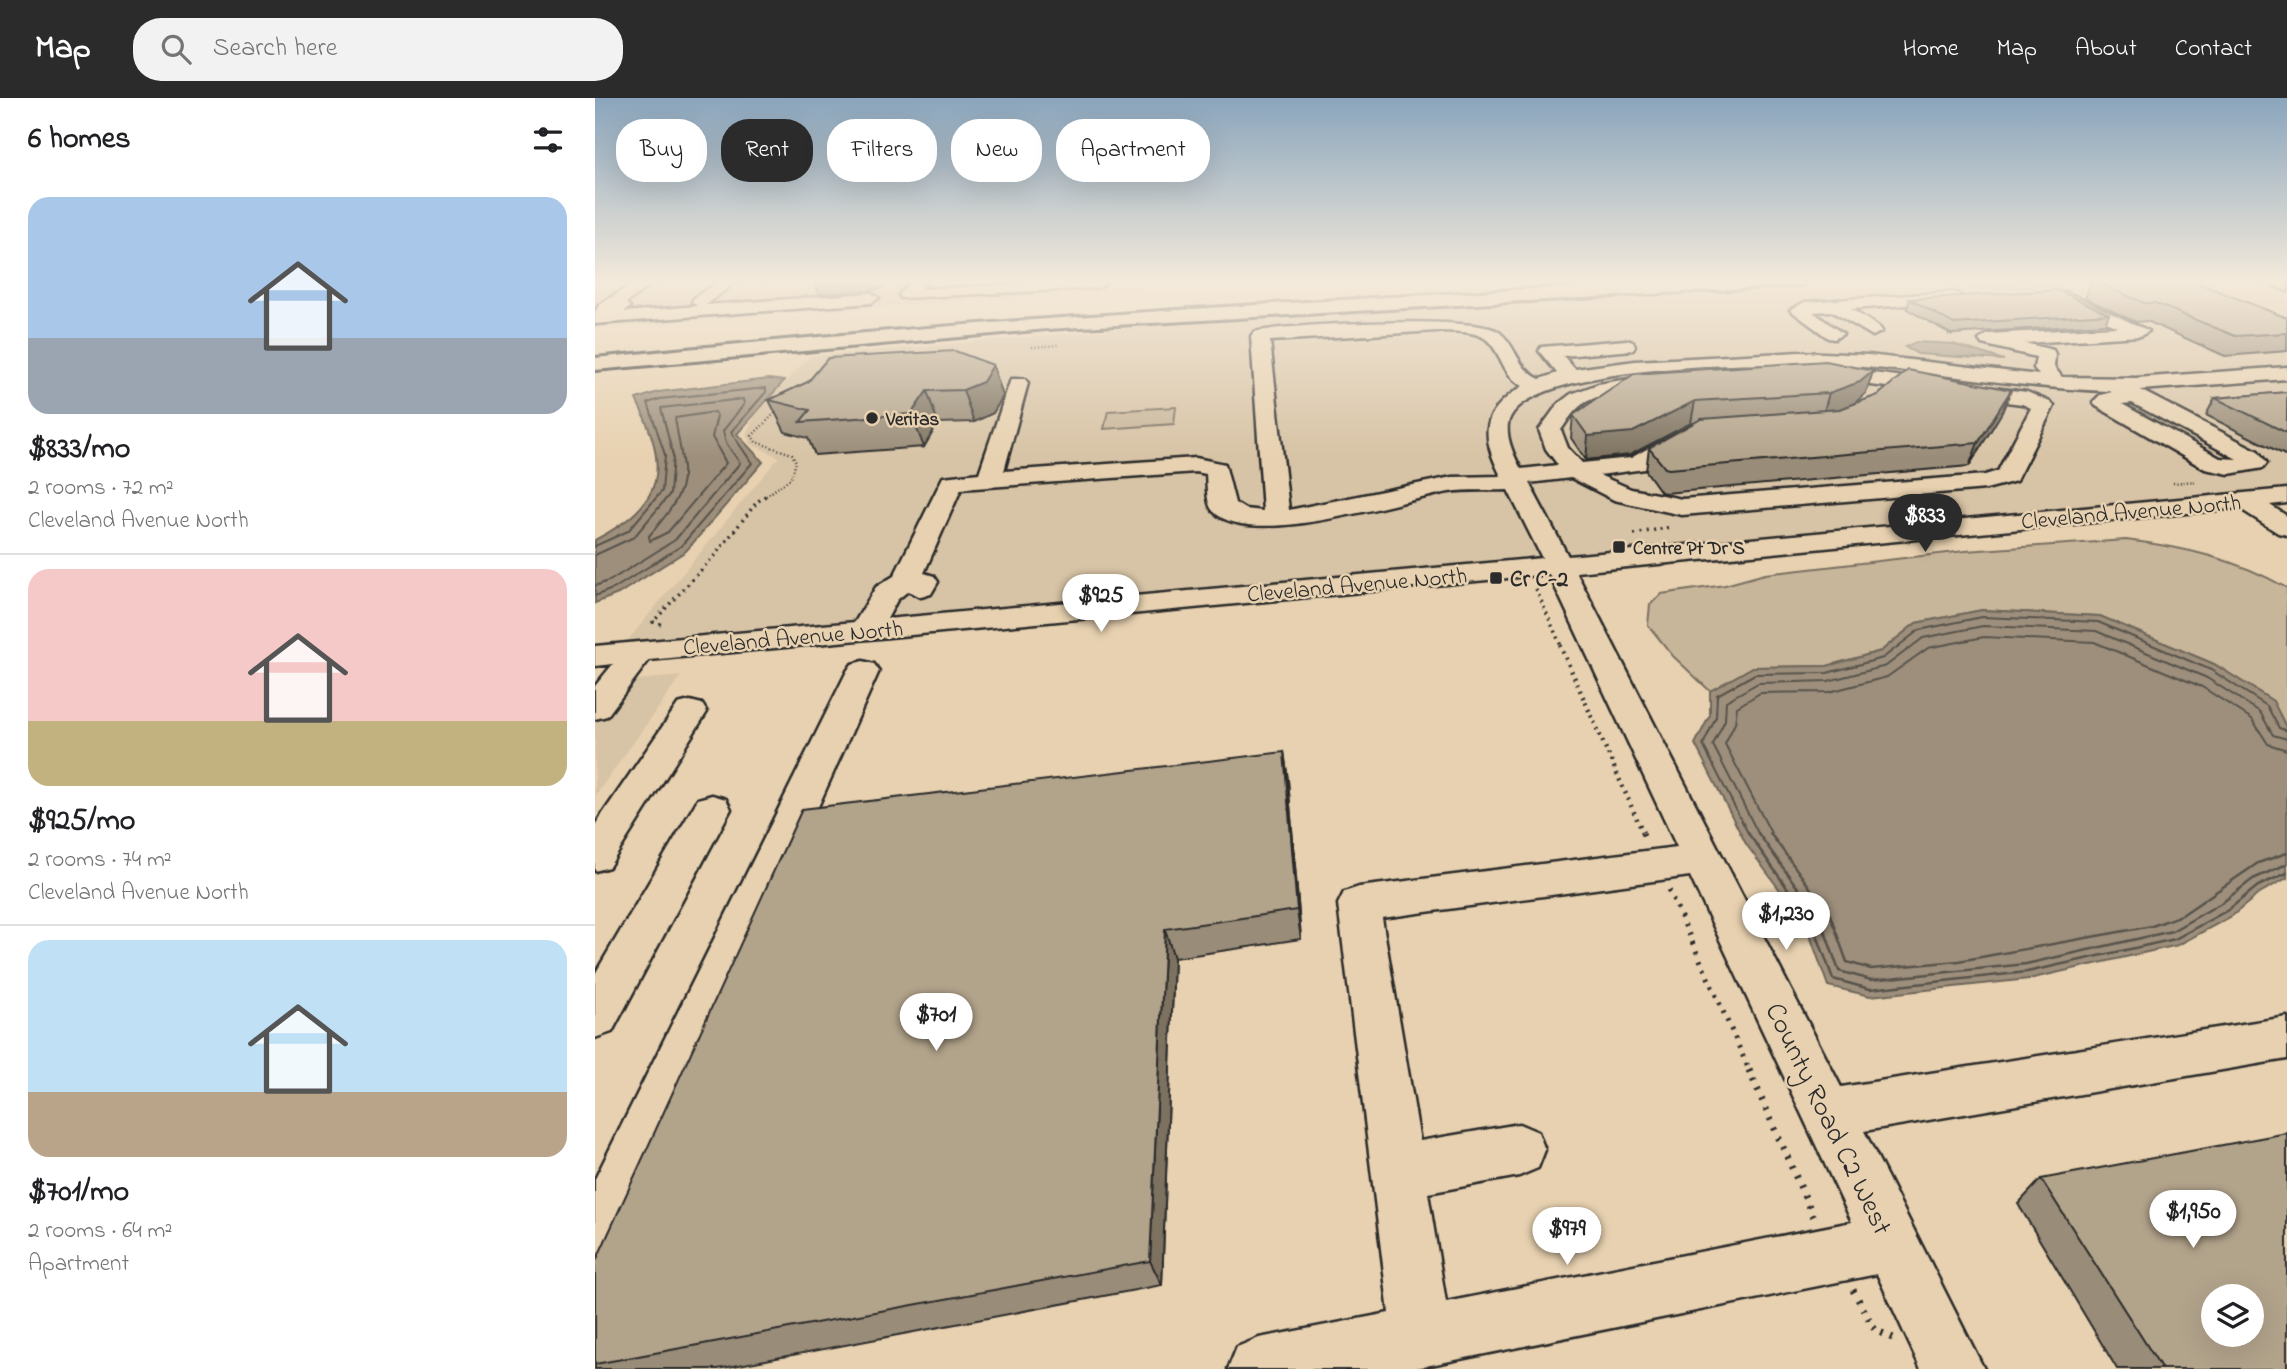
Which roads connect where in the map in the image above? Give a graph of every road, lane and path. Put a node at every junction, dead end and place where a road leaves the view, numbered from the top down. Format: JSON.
{"nodes":[{"id":1,"x":681,"y":339,"type":"edge"},
{"id":2,"x":693,"y":339,"type":"edge"},
{"id":3,"x":832,"y":339,"type":"edge"},
{"id":4,"x":1260,"y":339,"type":"edge"},
{"id":5,"x":1495,"y":339,"type":"edge"},
{"id":6,"x":1748,"y":339,"type":"edge"},
{"id":7,"x":1868,"y":339,"type":"edge"},
{"id":8,"x":2000,"y":339,"type":"edge"},
{"id":9,"x":595,"y":344,"type":"edge"},
{"id":10,"x":1697,"y":344,"type":"dead end"},
{"id":11,"x":1651,"y":345,"type":"dead end"},
{"id":12,"x":595,"y":350,"type":"edge"},
{"id":13,"x":1856,"y":360,"type":"junction"},
{"id":14,"x":1656,"y":365,"type":"junction"},
{"id":15,"x":595,"y":366,"type":"edge"},
{"id":16,"x":2287,"y":373,"type":"edge"},
{"id":17,"x":1570,"y":376,"type":"junction"},
{"id":18,"x":1670,"y":381,"type":"junction"},
{"id":19,"x":1892,"y":381,"type":"junction"},
{"id":20,"x":1019,"y":383,"type":"dead end"},
{"id":21,"x":2057,"y":383,"type":"junction"},
{"id":22,"x":2114,"y":385,"type":"junction"},
{"id":23,"x":2251,"y":385,"type":"junction"},
{"id":24,"x":1540,"y":386,"type":"junction"},
{"id":25,"x":2287,"y":392,"type":"edge"},
{"id":26,"x":2143,"y":400,"type":"junction"},
{"id":27,"x":1718,"y":431,"type":"edge"},
{"id":28,"x":1574,"y":471,"type":"junction"},
{"id":29,"x":1514,"y":477,"type":"junction"},
{"id":30,"x":989,"y":480,"type":"junction"},
{"id":31,"x":2287,"y":496,"type":"edge"},
{"id":32,"x":2243,"y":500,"type":"junction"},
{"id":33,"x":1277,"y":520,"type":"junction"},
{"id":34,"x":2287,"y":527,"type":"edge"},
{"id":35,"x":1548,"y":577,"type":"junction"},
{"id":36,"x":907,"y":579,"type":"junction"},
{"id":37,"x":911,"y":626,"type":"junction"},
{"id":38,"x":864,"y":631,"type":"junction"},
{"id":39,"x":639,"y":652,"type":"junction"},
{"id":40,"x":595,"y":656,"type":"edge"},
{"id":41,"x":863,"y":671,"type":"junction"},
{"id":42,"x":595,"y":708,"type":"edge"},
{"id":43,"x":690,"y":712,"type":"dead end"},
{"id":44,"x":712,"y":810,"type":"dead end"},
{"id":45,"x":595,"y":856,"type":"edge"},
{"id":46,"x":1703,"y":859,"type":"junction"},
{"id":47,"x":1658,"y":865,"type":"junction"},
{"id":48,"x":595,"y":1017,"type":"edge"},
{"id":49,"x":2287,"y":1038,"type":"edge"},
{"id":50,"x":1828,"y":1113,"type":"junction"},
{"id":51,"x":1519,"y":1150,"type":"dead end"},
{"id":52,"x":1398,"y":1172,"type":"junction"},
{"id":53,"x":1811,"y":1213,"type":"dead end"},
{"id":54,"x":595,"y":1240,"type":"edge"},
{"id":55,"x":1892,"y":1243,"type":"junction"},
{"id":56,"x":1422,"y":1336,"type":"junction"},
{"id":57,"x":1259,"y":1369,"type":"edge"},
{"id":58,"x":1953,"y":1369,"type":"edge"}],
"edges":[{"from":1,"to":9,"type":"highway"},
{"from":2,"to":12,"type":"highway"},
{"from":3,"to":15,"type":"highway"},
{"from":4,"to":33,"type":"street"},
{"from":5,"to":24,"type":"street"},
{"from":6,"to":10,"type":"street"},
{"from":7,"to":13,"type":"street"},
{"from":8,"to":21,"type":"street"},
{"from":11,"to":17,"type":"street"},
{"from":13,"to":14,"type":"street","name":"County Road C2 West"},
{"from":13,"to":19,"type":"street","name":"County Road C2 West"},
{"from":14,"to":17,"type":"street","name":"County Road C2 West"},
{"from":14,"to":18,"type":"street"},
{"from":16,"to":23,"type":"street"},
{"from":17,"to":24,"type":"street","name":"County Road C2 West"},
{"from":18,"to":19,"type":"street"},
{"from":18,"to":28,"type":"street"},
{"from":19,"to":21,"type":"street"},
{"from":19,"to":28,"type":"street"},
{"from":20,"to":30,"type":"street"},
{"from":21,"to":22,"type":"street"},
{"from":22,"to":23,"type":"street"},
{"from":22,"to":26,"type":"street"},
{"from":23,"to":25,"type":"street"},
{"from":23,"to":26,"type":"street"},
{"from":24,"to":29,"type":"street","name":"County Road C2 West"},
{"from":26,"to":26,"type":"street"},
{"from":27,"to":28,"type":"street"},
{"from":28,"to":29,"type":"street"},
{"from":29,"to":33,"type":"street"},
{"from":29,"to":35,"type":"street","name":"County Road C2 West"},
{"from":30,"to":33,"type":"street"},
{"from":30,"to":36,"type":"street"},
{"from":31,"to":32,"type":"street","name":"Cleveland Avenue North"},
{"from":32,"to":34,"type":"street"},
{"from":32,"to":35,"type":"street","name":"Cleveland Avenue North"},
{"from":35,"to":37,"type":"street","name":"Cleveland Avenue North"},
{"from":35,"to":46,"type":"street","name":"County Road C2 West"},
{"from":35,"to":47,"type":"path"},
{"from":36,"to":37,"type":"street"},
{"from":36,"to":38,"type":"street"},
{"from":37,"to":38,"type":"street","name":"Cleveland Avenue North"},
{"from":37,"to":41,"type":"street"},
{"from":38,"to":39,"type":"street","name":"Cleveland Avenue North"},
{"from":38,"to":41,"type":"street"},
{"from":39,"to":40,"type":"street","name":"Cleveland Avenue North"},
{"from":39,"to":42,"type":"street"},
{"from":41,"to":54,"type":"street"},
{"from":43,"to":45,"type":"street"},
{"from":44,"to":48,"type":"street"},
{"from":46,"to":47,"type":"street"},
{"from":46,"to":50,"type":"street","name":"County Road C2 West"},
{"from":47,"to":52,"type":"street"},
{"from":47,"to":53,"type":"path"},
{"from":49,"to":50,"type":"street"},
{"from":50,"to":55,"type":"street","name":"County Road C2 West"},
{"from":51,"to":52,"type":"street"},
{"from":52,"to":56,"type":"street"},
{"from":55,"to":56,"type":"street"},
{"from":55,"to":58,"type":"street","name":"County Road C2 West"},
{"from":56,"to":57,"type":"street"}]}
